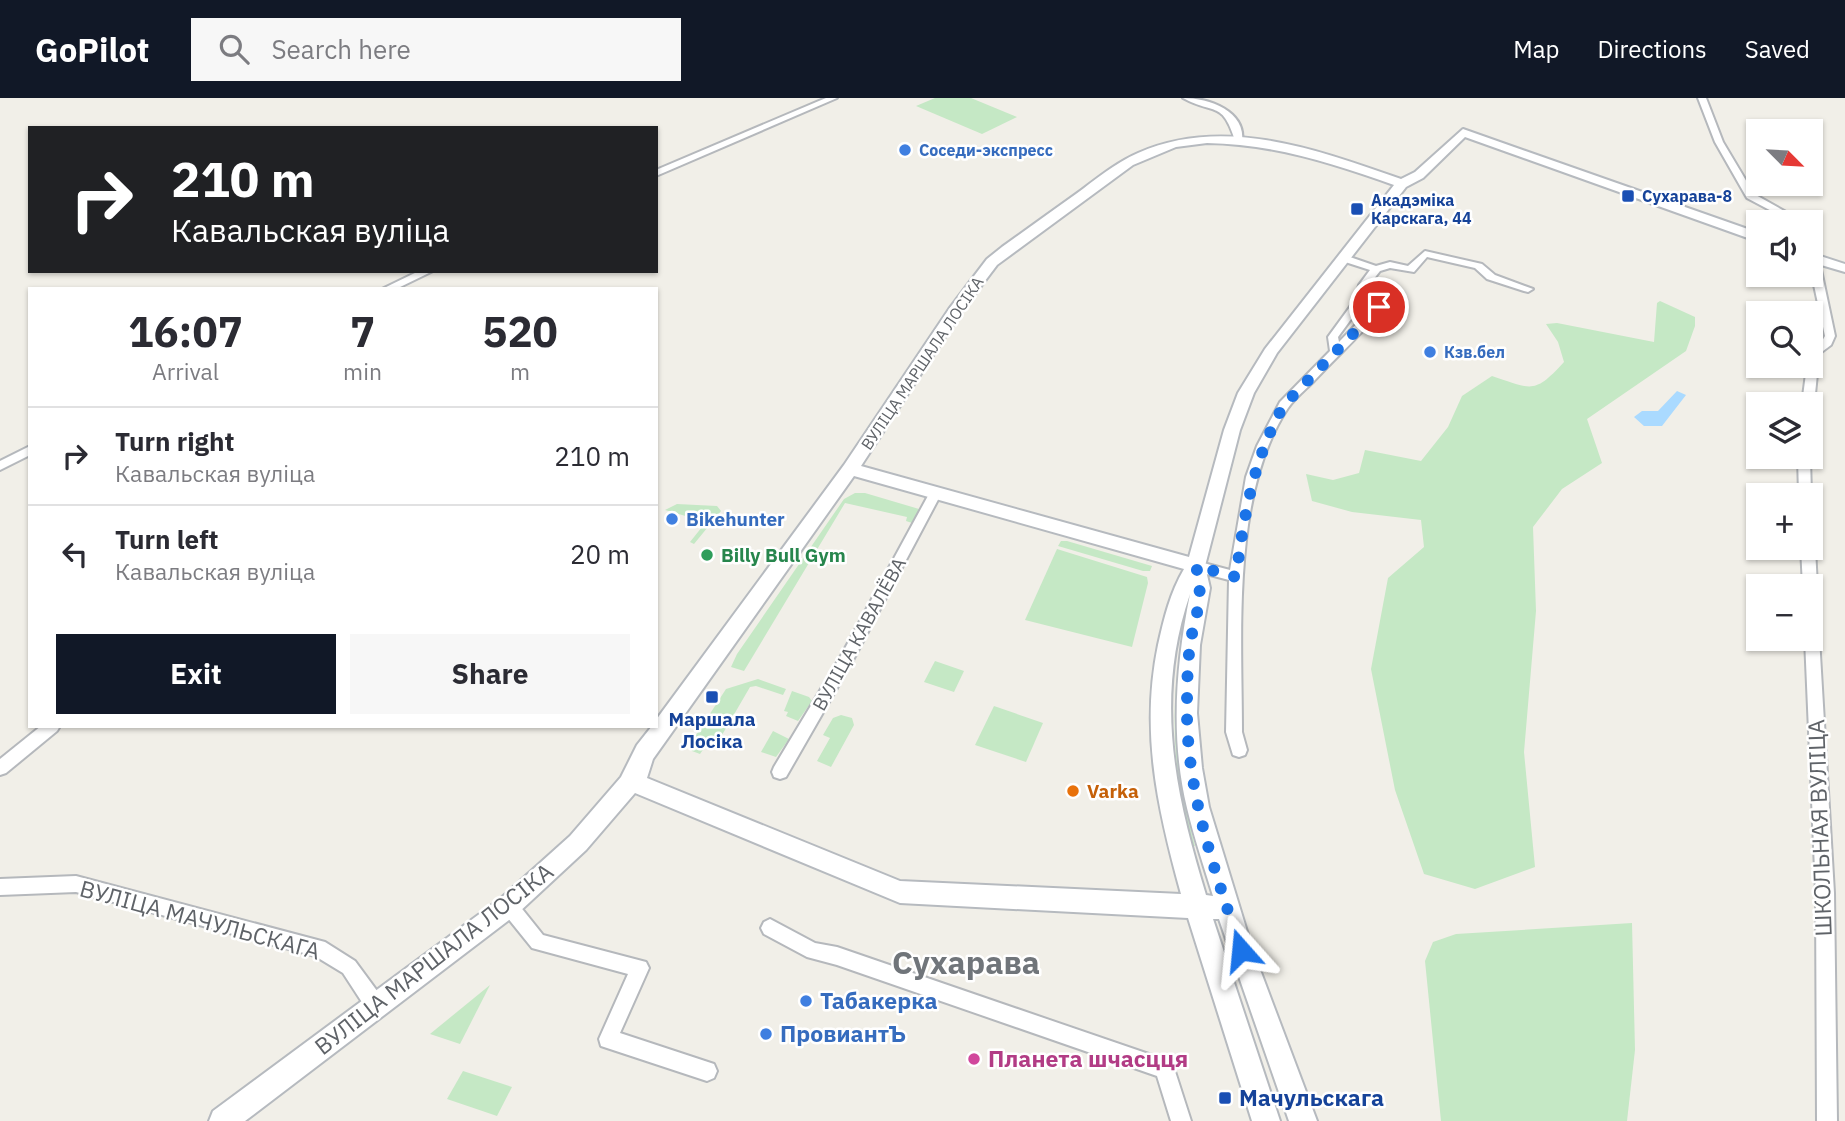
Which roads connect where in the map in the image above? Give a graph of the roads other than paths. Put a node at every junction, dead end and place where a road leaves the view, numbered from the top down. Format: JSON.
{"nodes":[{"id":1,"x":833,"y":98,"type":"edge"},
{"id":2,"x":1187,"y":98,"type":"edge"},
{"id":3,"x":1702,"y":98,"type":"edge"},
{"id":4,"x":1451,"y":127,"type":"junction"},
{"id":5,"x":1464,"y":132,"type":"junction"},
{"id":6,"x":1239,"y":141,"type":"junction"},
{"id":7,"x":658,"y":172,"type":"edge"},
{"id":8,"x":1402,"y":184,"type":"junction"},
{"id":9,"x":1776,"y":210,"type":"edge"},
{"id":10,"x":1746,"y":226,"type":"edge"},
{"id":11,"x":1746,"y":233,"type":"edge"},
{"id":12,"x":1823,"y":255,"type":"edge"},
{"id":13,"x":1823,"y":257,"type":"edge"},
{"id":14,"x":1343,"y":258,"type":"junction"},
{"id":15,"x":1845,"y":260,"type":"edge"},
{"id":16,"x":1845,"y":268,"type":"edge"},
{"id":17,"x":1376,"y":269,"type":"junction"},
{"id":18,"x":423,"y":273,"type":"edge"},
{"id":19,"x":392,"y":287,"type":"edge"},
{"id":20,"x":1820,"y":287,"type":"edge"},
{"id":21,"x":1528,"y":289,"type":"dead end"},
{"id":22,"x":1379,"y":307,"type":"dead end"},
{"id":23,"x":1335,"y":351,"type":"junction"},
{"id":24,"x":1809,"y":392,"type":"edge"},
{"id":25,"x":28,"y":451,"type":"edge"},
{"id":26,"x":0,"y":466,"type":"edge"},
{"id":27,"x":850,"y":469,"type":"junction"},
{"id":28,"x":935,"y":494,"type":"junction"},
{"id":29,"x":1196,"y":566,"type":"junction"},
{"id":30,"x":1236,"y":577,"type":"junction"},
{"id":31,"x":1813,"y":651,"type":"edge"},
{"id":32,"x":50,"y":728,"type":"edge"},
{"id":33,"x":1240,"y":750,"type":"dead end"},
{"id":34,"x":0,"y":768,"type":"edge"},
{"id":35,"x":780,"y":772,"type":"dead end"},
{"id":36,"x":630,"y":781,"type":"junction"},
{"id":37,"x":0,"y":887,"type":"edge"},
{"id":38,"x":509,"y":906,"type":"junction"},
{"id":39,"x":1198,"y":908,"type":"junction"},
{"id":40,"x":1227,"y":908,"type":"junction"},
{"id":41,"x":770,"y":928,"type":"dead end"},
{"id":42,"x":376,"y":1006,"type":"junction"},
{"id":43,"x":707,"y":1071,"type":"dead end"},
{"id":44,"x":223,"y":1121,"type":"edge"},
{"id":45,"x":1181,"y":1121,"type":"edge"},
{"id":46,"x":1266,"y":1121,"type":"edge"},
{"id":47,"x":1303,"y":1121,"type":"edge"},
{"id":48,"x":1827,"y":1121,"type":"edge"}],
"edges":[{"from":1,"to":7,"type":"street"},
{"from":2,"to":6,"type":"street"},
{"from":3,"to":9,"type":"street"},
{"from":4,"to":5,"type":"main road"},
{"from":4,"to":8,"type":"main road"},
{"from":4,"to":10,"type":"main road"},
{"from":5,"to":8,"type":"main road"},
{"from":5,"to":11,"type":"main road"},
{"from":6,"to":8,"type":"main road","name":"ВУЛІЦА МАРШАЛА ЛОСІКА"},
{"from":6,"to":27,"type":"main road","name":"ВУЛІЦА МАРШАЛА ЛОСІКА"},
{"from":8,"to":14,"type":"main road"},
{"from":12,"to":15,"type":"main road"},
{"from":13,"to":16,"type":"main road"},
{"from":14,"to":17,"type":"street"},
{"from":14,"to":29,"type":"main road"},
{"from":17,"to":21,"type":"street"},
{"from":17,"to":23,"type":"street"},
{"from":18,"to":19,"type":"street"},
{"from":20,"to":24,"type":"street"},
{"from":22,"to":23,"type":"street"},
{"from":23,"to":30,"type":"street"},
{"from":25,"to":26,"type":"street"},
{"from":27,"to":28,"type":"main road"},
{"from":27,"to":36,"type":"main road","name":"ВУЛІЦА МАРШАЛА ЛОСІКА"},
{"from":28,"to":29,"type":"main road"},
{"from":28,"to":35,"type":"street","name":"ВУЛІЦА КАВАЛЁВА"},
{"from":29,"to":30,"type":"street"},
{"from":29,"to":39,"type":"main road"},
{"from":29,"to":40,"type":"main road"},
{"from":30,"to":33,"type":"street"},
{"from":31,"to":48,"type":"street","name":"ШКОЛЬНАЯ ВУЛІЦА"},
{"from":32,"to":34,"type":"street"},
{"from":36,"to":38,"type":"main road","name":"ВУЛІЦА МАРШАЛА ЛОСІКА"},
{"from":36,"to":39,"type":"main road"},
{"from":37,"to":42,"type":"street","name":"ВУЛІЦА МАЧУЛЬСКАГА"},
{"from":38,"to":42,"type":"main road","name":"ВУЛІЦА МАРШАЛА ЛОСІКА"},
{"from":38,"to":43,"type":"street"},
{"from":39,"to":40,"type":"main road"},
{"from":39,"to":46,"type":"main road"},
{"from":40,"to":47,"type":"main road"},
{"from":41,"to":45,"type":"street"},
{"from":42,"to":44,"type":"main road","name":"ВУЛІЦА МАРШАЛА ЛОСІКА"}]}
